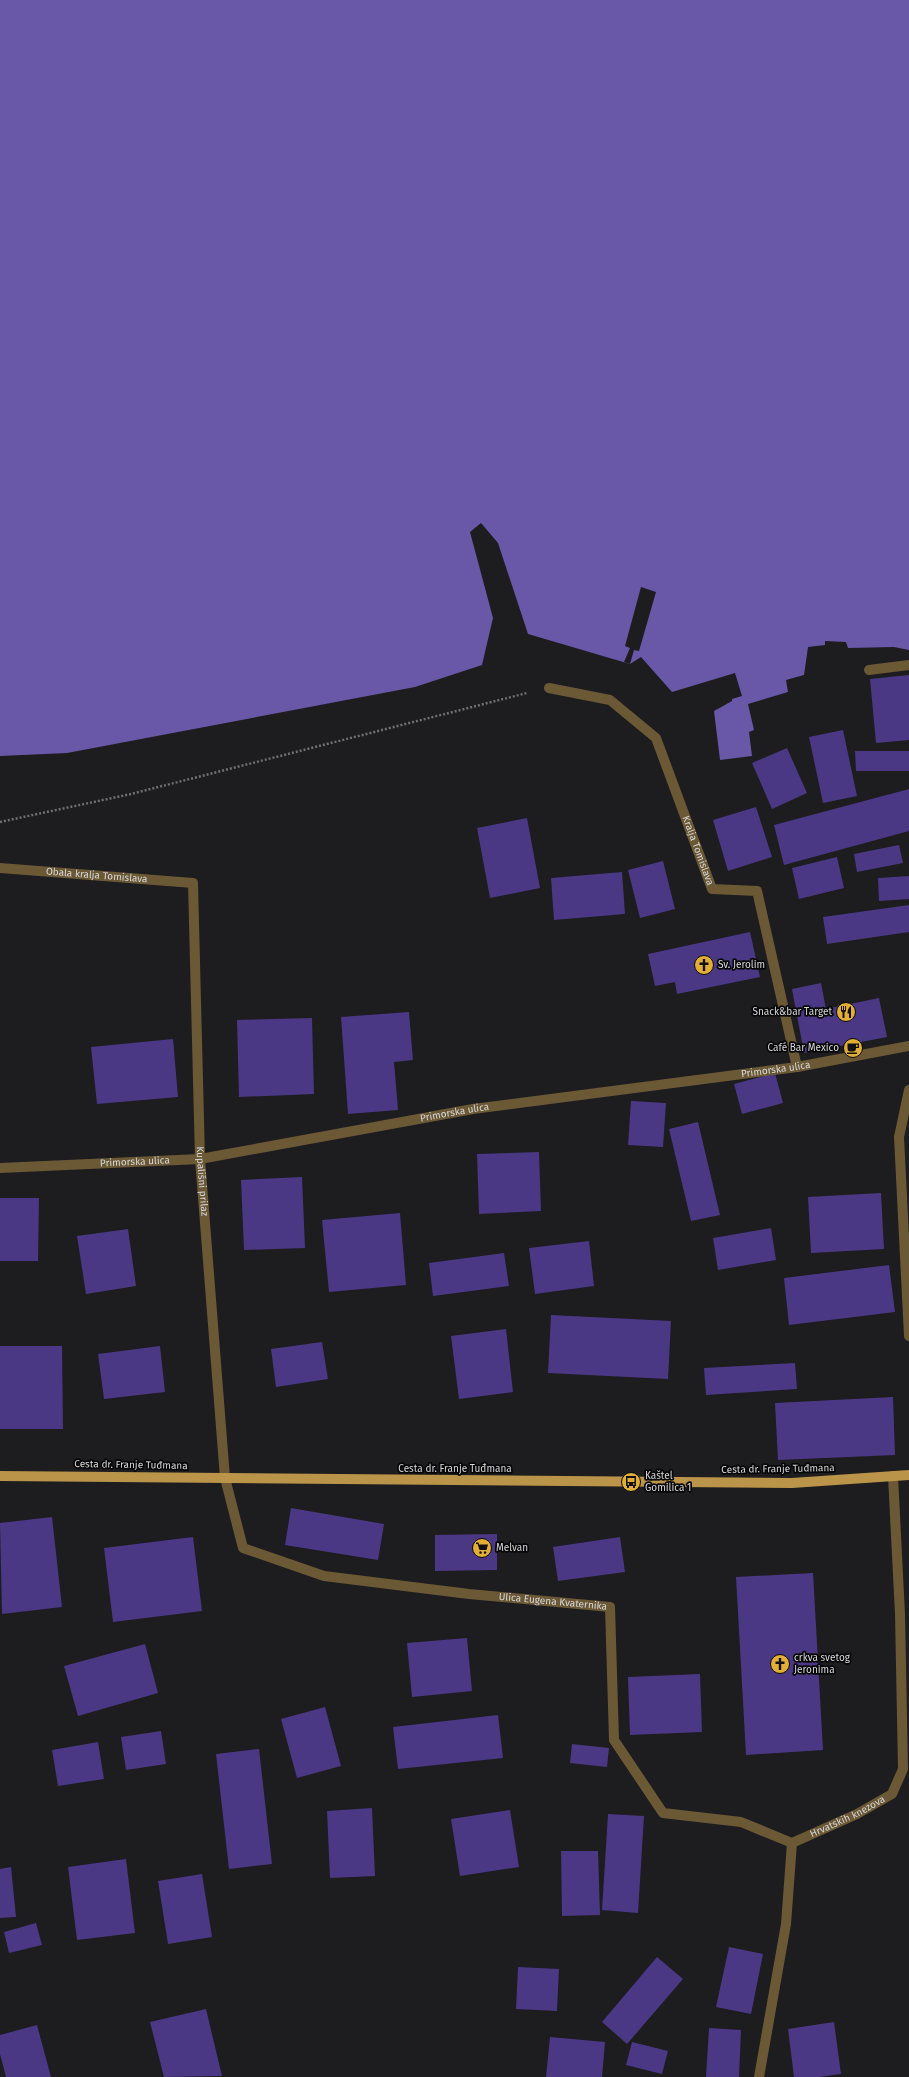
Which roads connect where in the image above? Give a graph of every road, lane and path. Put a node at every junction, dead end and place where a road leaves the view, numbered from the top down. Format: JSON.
{"nodes":[{"id":1,"x":909,"y":664,"type":"edge"},
{"id":2,"x":869,"y":670,"type":"dead end"},
{"id":3,"x":549,"y":688,"type":"joint"},
{"id":4,"x":0,"y":822,"type":"edge"},
{"id":5,"x":0,"y":868,"type":"edge"},
{"id":6,"x":193,"y":883,"type":"joint"},
{"id":7,"x":909,"y":1046,"type":"edge"},
{"id":8,"x":797,"y":1067,"type":"junction"},
{"id":9,"x":909,"y":1090,"type":"edge"},
{"id":10,"x":200,"y":1159,"type":"junction"},
{"id":11,"x":0,"y":1168,"type":"edge"},
{"id":12,"x":909,"y":1336,"type":"edge"},
{"id":13,"x":909,"y":1475,"type":"edge"},
{"id":14,"x":0,"y":1476,"type":"edge"},
{"id":15,"x":893,"y":1476,"type":"junction"},
{"id":16,"x":225,"y":1478,"type":"junction"},
{"id":17,"x":904,"y":1614,"type":"edge"},
{"id":18,"x":792,"y":1843,"type":"junction"},
{"id":19,"x":759,"y":2077,"type":"edge"}],
"edges":[{"from":1,"to":2,"type":"street"},
{"from":3,"to":4,"type":"path"},
{"from":3,"to":8,"type":"street","name":"Kralja Tomislava"},
{"from":5,"to":6,"type":"street","name":"Obala kralja Tomislava"},
{"from":6,"to":10,"type":"street","name":"Kupališni prilaz"},
{"from":7,"to":8,"type":"street","name":"Primorska ulica"},
{"from":8,"to":10,"type":"street","name":"Primorska ulica"},
{"from":9,"to":12,"type":"street"},
{"from":10,"to":11,"type":"street","name":"Primorska ulica"},
{"from":10,"to":16,"type":"street","name":"Kupališni prilaz"},
{"from":13,"to":15,"type":"main road","name":"Cesta dr. Franje Tuđmana"},
{"from":14,"to":16,"type":"main road","name":"Cesta dr. Franje Tuđmana"},
{"from":15,"to":16,"type":"main road","name":"Cesta dr. Franje Tuđmana"},
{"from":15,"to":17,"type":"street","name":"Hrvatskih knezova"},
{"from":16,"to":18,"type":"street","name":"Ulica Eugena Kvaternika"},
{"from":17,"to":18,"type":"street","name":"Hrvatskih knezova"},
{"from":18,"to":19,"type":"street"}]}
